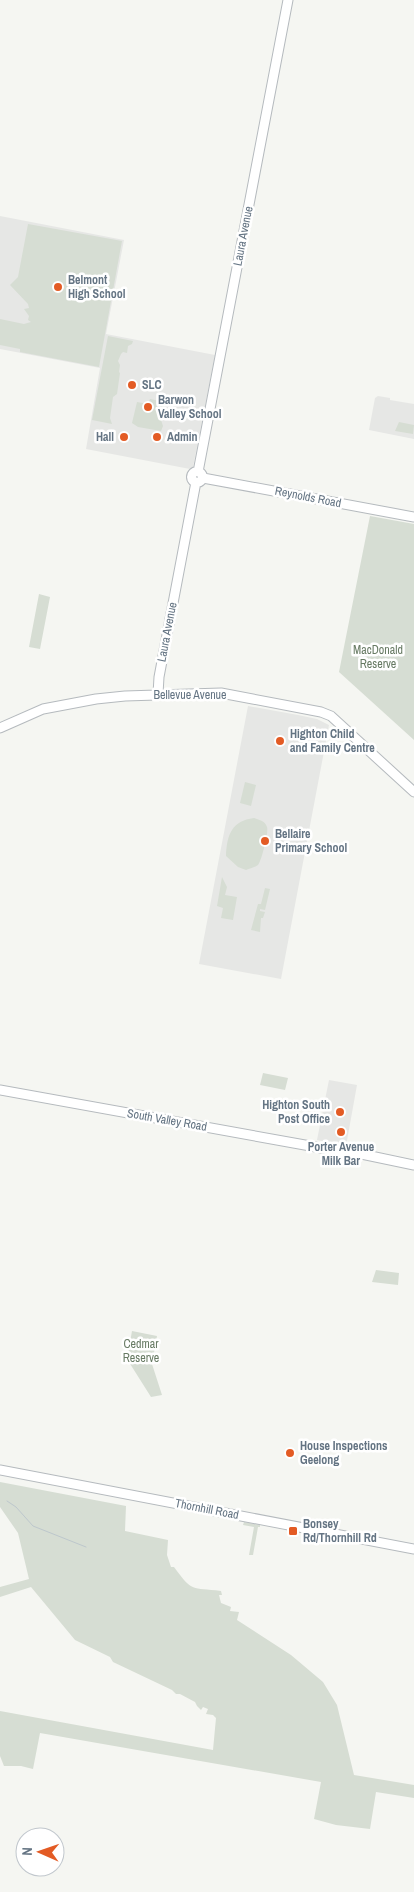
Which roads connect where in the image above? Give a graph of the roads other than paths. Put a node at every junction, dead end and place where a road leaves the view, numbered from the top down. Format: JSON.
{"nodes":[{"id":1,"x":288,"y":0,"type":"edge"},
{"id":2,"x":199,"y":477,"type":"junction"},
{"id":3,"x":414,"y":517,"type":"edge"},
{"id":4,"x":158,"y":694,"type":"junction"},
{"id":5,"x":0,"y":728,"type":"edge"},
{"id":6,"x":414,"y":792,"type":"edge"},
{"id":7,"x":0,"y":1090,"type":"edge"},
{"id":8,"x":414,"y":1165,"type":"edge"},
{"id":9,"x":0,"y":1470,"type":"edge"},
{"id":10,"x":414,"y":1548,"type":"edge"}],
"edges":[{"from":1,"to":2,"type":"street","name":"Laura Avenue"},
{"from":2,"to":3,"type":"street","name":"Reynolds Road"},
{"from":2,"to":4,"type":"street","name":"Laura Avenue"},
{"from":4,"to":5,"type":"street","name":"Bellevue Avenue"},
{"from":4,"to":6,"type":"street","name":"Bellevue Avenue"},
{"from":7,"to":8,"type":"street","name":"South Valley Road"},
{"from":9,"to":10,"type":"street","name":"Thornhill Road"}]}
